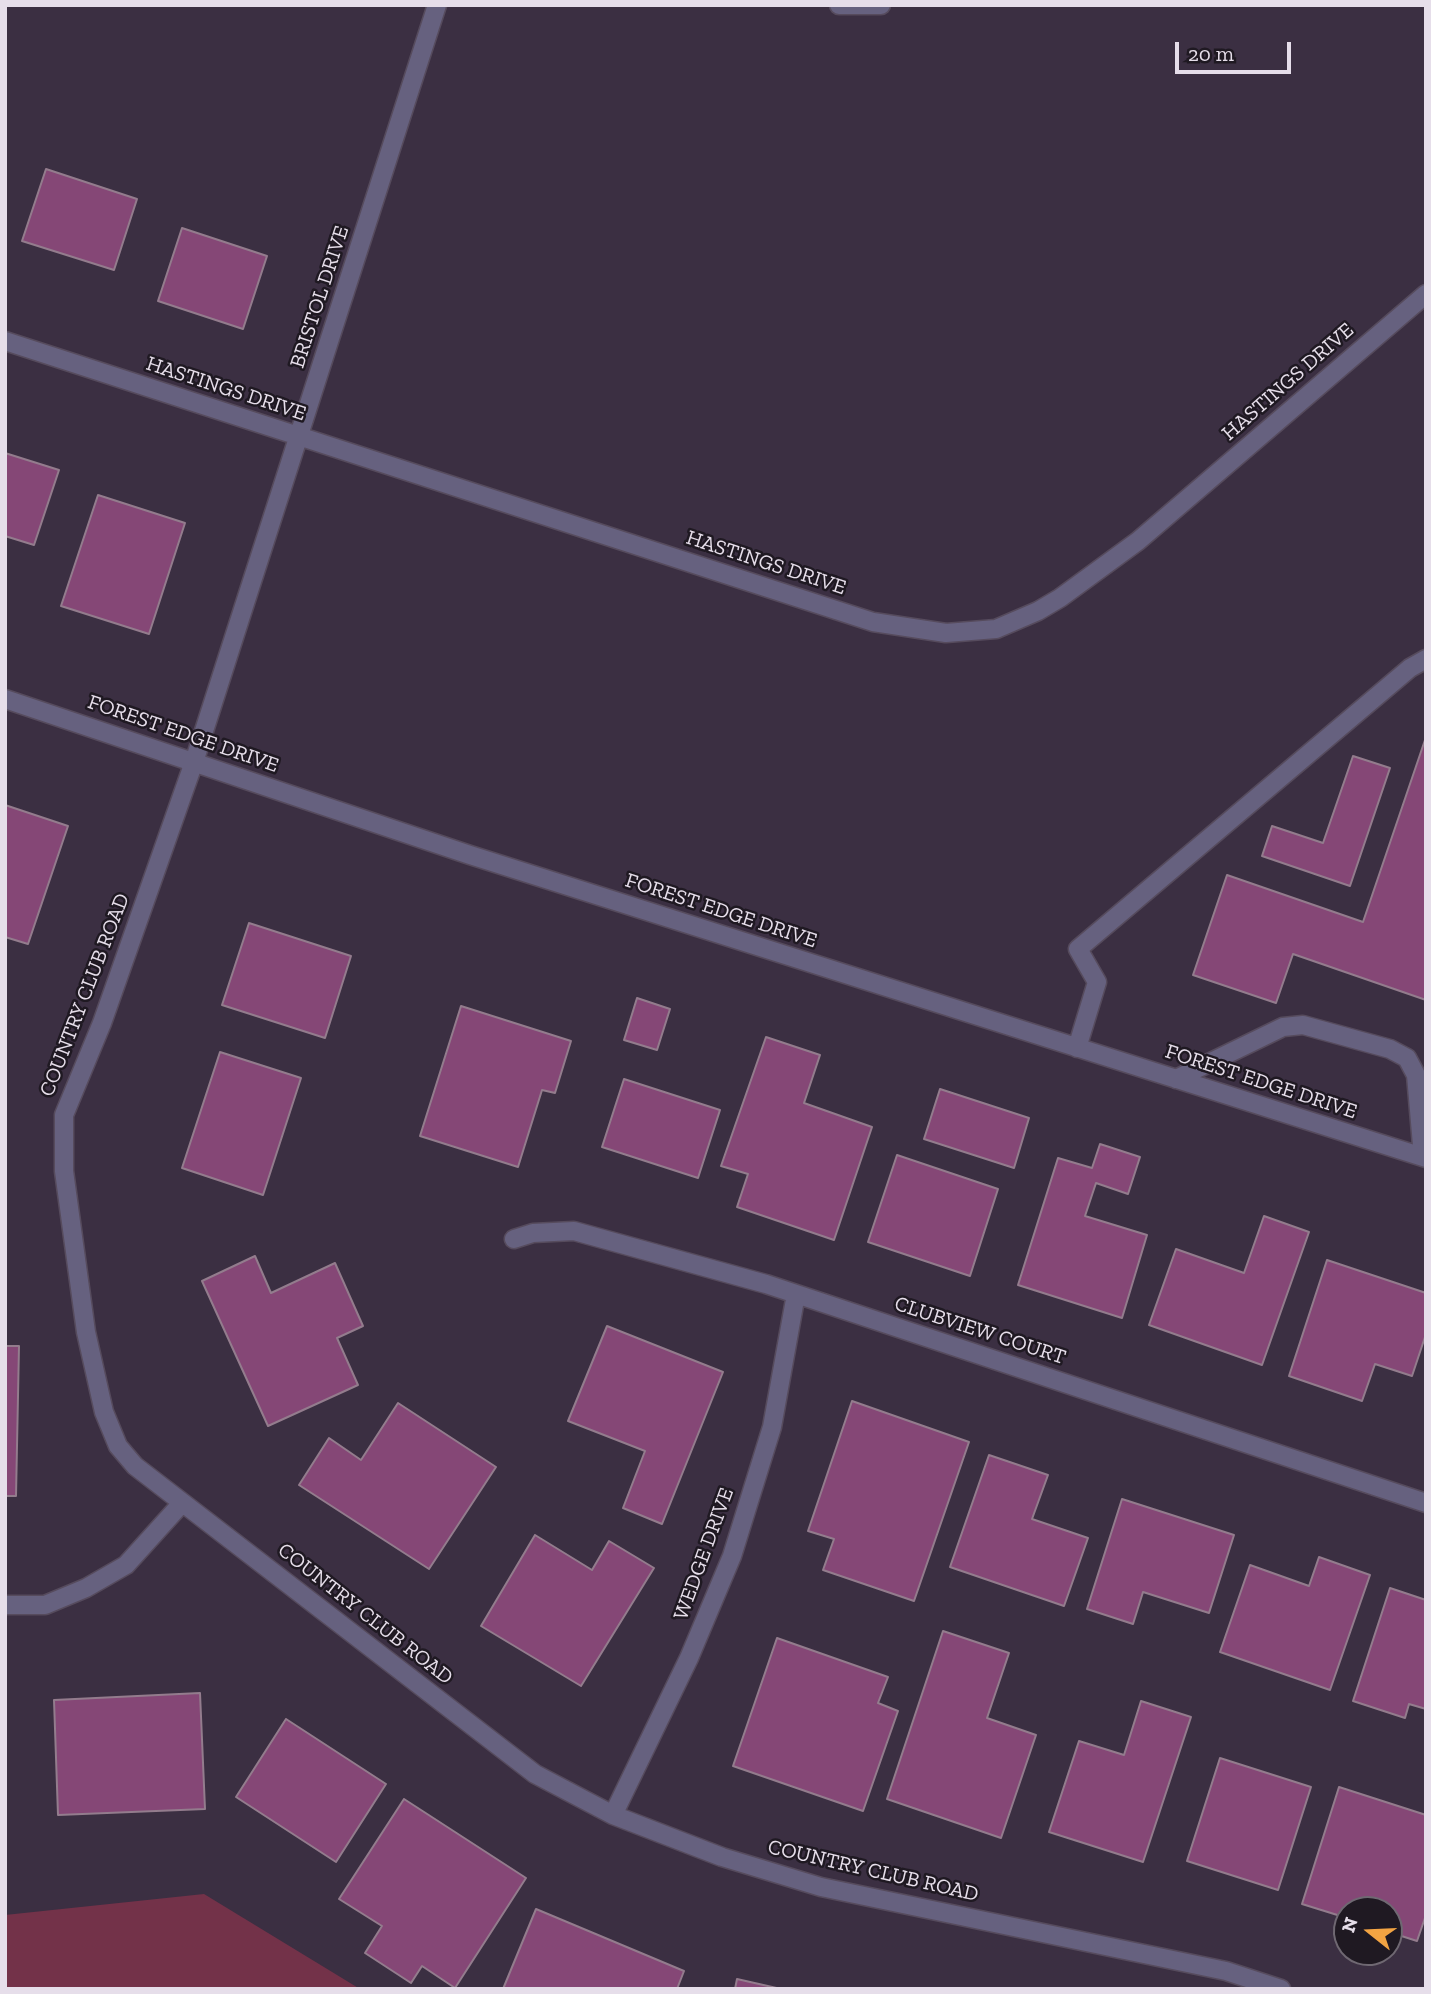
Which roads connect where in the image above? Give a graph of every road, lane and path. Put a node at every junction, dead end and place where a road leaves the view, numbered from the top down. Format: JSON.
{"nodes":[{"id":1,"x":436,"y":5,"type":"edge"},
{"id":2,"x":839,"y":5,"type":"edge"},
{"id":3,"x":881,"y":5,"type":"edge"},
{"id":4,"x":1426,"y":294,"type":"edge"},
{"id":5,"x":5,"y":341,"type":"edge"},
{"id":6,"x":300,"y":436,"type":"junction"},
{"id":7,"x":1426,"y":659,"type":"edge"},
{"id":8,"x":5,"y":699,"type":"edge"},
{"id":9,"x":194,"y":762,"type":"junction"},
{"id":10,"x":1077,"y":1048,"type":"junction"},
{"id":11,"x":1176,"y":1079,"type":"junction"},
{"id":12,"x":1424,"y":1158,"type":"edge"},
{"id":13,"x":514,"y":1239,"type":"dead end"},
{"id":14,"x":796,"y":1294,"type":"junction"},
{"id":15,"x":182,"y":1503,"type":"junction"},
{"id":16,"x":1426,"y":1503,"type":"edge"},
{"id":17,"x":5,"y":1605,"type":"edge"},
{"id":18,"x":613,"y":1815,"type":"junction"},
{"id":19,"x":1281,"y":1989,"type":"edge"}],
"edges":[{"from":1,"to":6,"type":"street","name":"BRISTOL DRIVE"},
{"from":2,"to":3,"type":"street"},
{"from":4,"to":6,"type":"street","name":"HASTINGS DRIVE"},
{"from":5,"to":6,"type":"street","name":"HASTINGS DRIVE"},
{"from":6,"to":9,"type":"street","name":"BRISTOL DRIVE"},
{"from":7,"to":10,"type":"street"},
{"from":8,"to":9,"type":"street","name":"FOREST EDGE DRIVE"},
{"from":9,"to":10,"type":"street","name":"FOREST EDGE DRIVE"},
{"from":9,"to":15,"type":"street","name":"COUNTRY CLUB ROAD"},
{"from":10,"to":11,"type":"street","name":"FOREST EDGE DRIVE"},
{"from":11,"to":12,"type":"street","name":"FOREST EDGE DRIVE"},
{"from":11,"to":12,"type":"street"},
{"from":13,"to":14,"type":"street","name":"CLUBVIEW COURT"},
{"from":14,"to":16,"type":"street","name":"CLUBVIEW COURT"},
{"from":14,"to":18,"type":"street","name":"WEDGE DRIVE"},
{"from":15,"to":17,"type":"street"},
{"from":15,"to":18,"type":"street","name":"COUNTRY CLUB ROAD"},
{"from":18,"to":19,"type":"street","name":"COUNTRY CLUB ROAD"}]}
